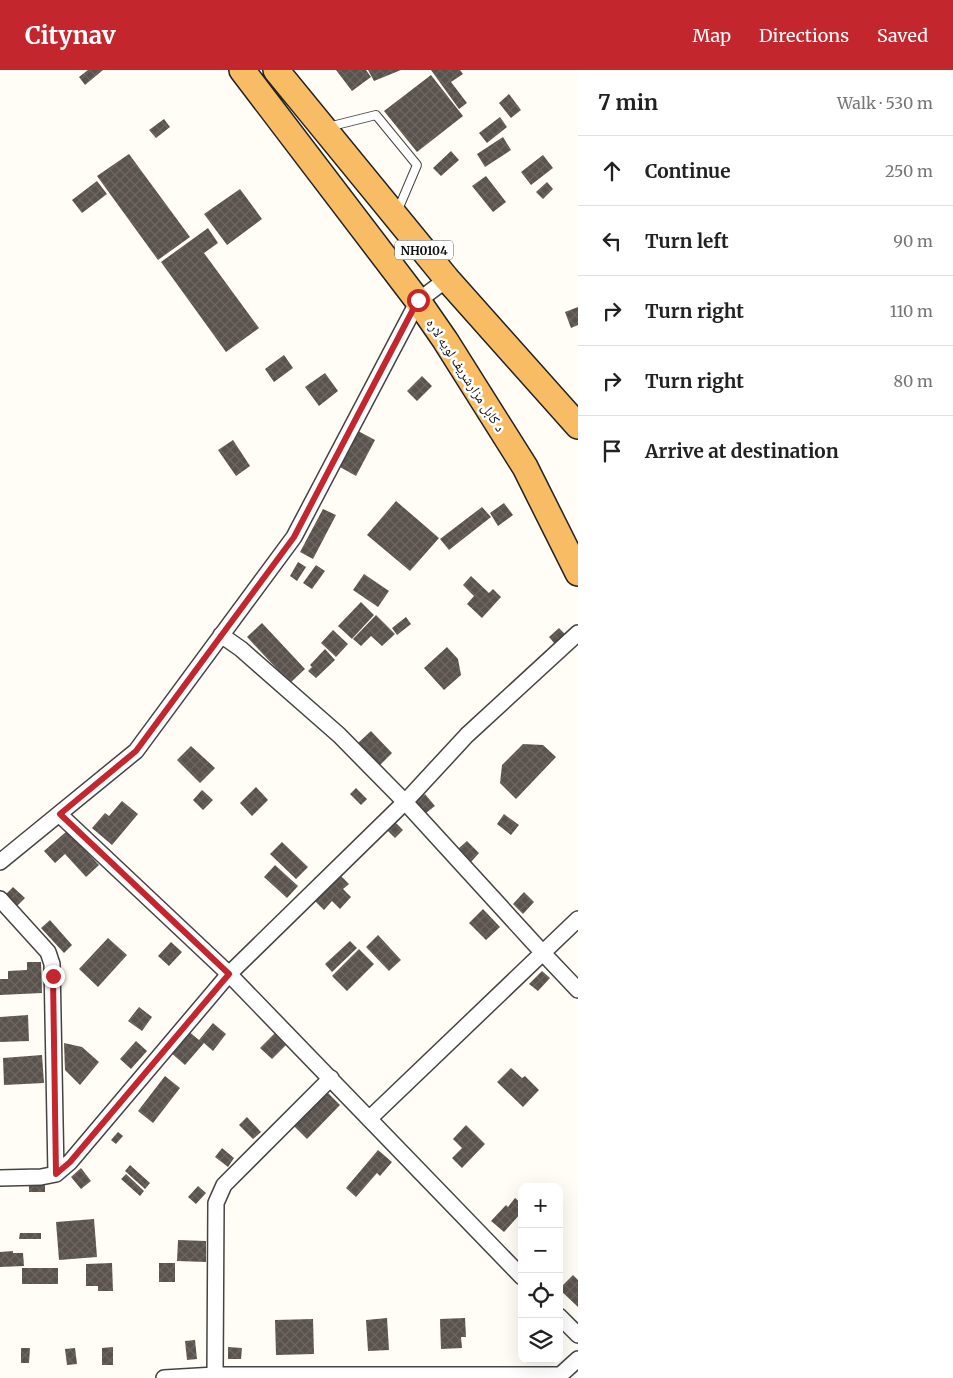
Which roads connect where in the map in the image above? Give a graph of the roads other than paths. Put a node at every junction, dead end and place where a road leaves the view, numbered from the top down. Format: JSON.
{"nodes":[{"id":1,"x":242,"y":70,"type":"edge"},
{"id":2,"x":276,"y":70,"type":"edge"},
{"id":3,"x":323,"y":128,"type":"junction"},
{"id":4,"x":396,"y":216,"type":"junction"},
{"id":5,"x":447,"y":278,"type":"junction"},
{"id":6,"x":418,"y":300,"type":"junction"},
{"id":7,"x":578,"y":426,"type":"edge"},
{"id":8,"x":578,"y":573,"type":"edge"},
{"id":9,"x":578,"y":633,"type":"edge"},
{"id":10,"x":221,"y":635,"type":"junction"},
{"id":11,"x":406,"y":802,"type":"junction"},
{"id":12,"x":60,"y":814,"type":"junction"},
{"id":13,"x":0,"y":862,"type":"edge"},
{"id":14,"x":0,"y":899,"type":"edge"},
{"id":15,"x":578,"y":919,"type":"edge"},
{"id":16,"x":542,"y":952,"type":"junction"},
{"id":17,"x":229,"y":974,"type":"junction"},
{"id":18,"x":578,"y":990,"type":"edge"},
{"id":19,"x":330,"y":1078,"type":"junction"},
{"id":20,"x":369,"y":1119,"type":"junction"},
{"id":21,"x":56,"y":1174,"type":"junction"},
{"id":22,"x":0,"y":1178,"type":"edge"},
{"id":23,"x":518,"y":1273,"type":"edge"},
{"id":24,"x":561,"y":1318,"type":"edge"},
{"id":25,"x":578,"y":1335,"type":"edge"},
{"id":26,"x":578,"y":1359,"type":"edge"},
{"id":27,"x":215,"y":1376,"type":"junction"},
{"id":28,"x":559,"y":1376,"type":"edge"},
{"id":29,"x":164,"y":1378,"type":"edge"}],
"edges":[{"from":1,"to":6,"type":"highway","name":"د کابل مزارشریف لویه لاره","number":"NH0104"},
{"from":2,"to":3,"type":"highway","number":"NH0104"},
{"from":3,"to":4,"type":"highway","number":"NH0104"},
{"from":3,"to":4,"type":"lane"},
{"from":4,"to":5,"type":"highway","number":"NH0104"},
{"from":5,"to":6,"type":"street"},
{"from":5,"to":7,"type":"highway","number":"NH0104"},
{"from":6,"to":8,"type":"highway","name":"د کابل مزارشریف لویه لاره","number":"NH0104"},
{"from":6,"to":10,"type":"street"},
{"from":9,"to":11,"type":"street"},
{"from":10,"to":11,"type":"street"},
{"from":10,"to":12,"type":"street"},
{"from":11,"to":16,"type":"street"},
{"from":11,"to":17,"type":"street"},
{"from":12,"to":13,"type":"street"},
{"from":12,"to":17,"type":"street"},
{"from":14,"to":21,"type":"street"},
{"from":15,"to":16,"type":"street"},
{"from":16,"to":18,"type":"street"},
{"from":16,"to":20,"type":"street"},
{"from":17,"to":19,"type":"street"},
{"from":17,"to":21,"type":"street"},
{"from":19,"to":20,"type":"street"},
{"from":19,"to":27,"type":"street"},
{"from":20,"to":23,"type":"street"},
{"from":21,"to":22,"type":"street"},
{"from":24,"to":25,"type":"street"},
{"from":26,"to":28,"type":"street"},
{"from":27,"to":28,"type":"street"},
{"from":27,"to":29,"type":"street"}]}
